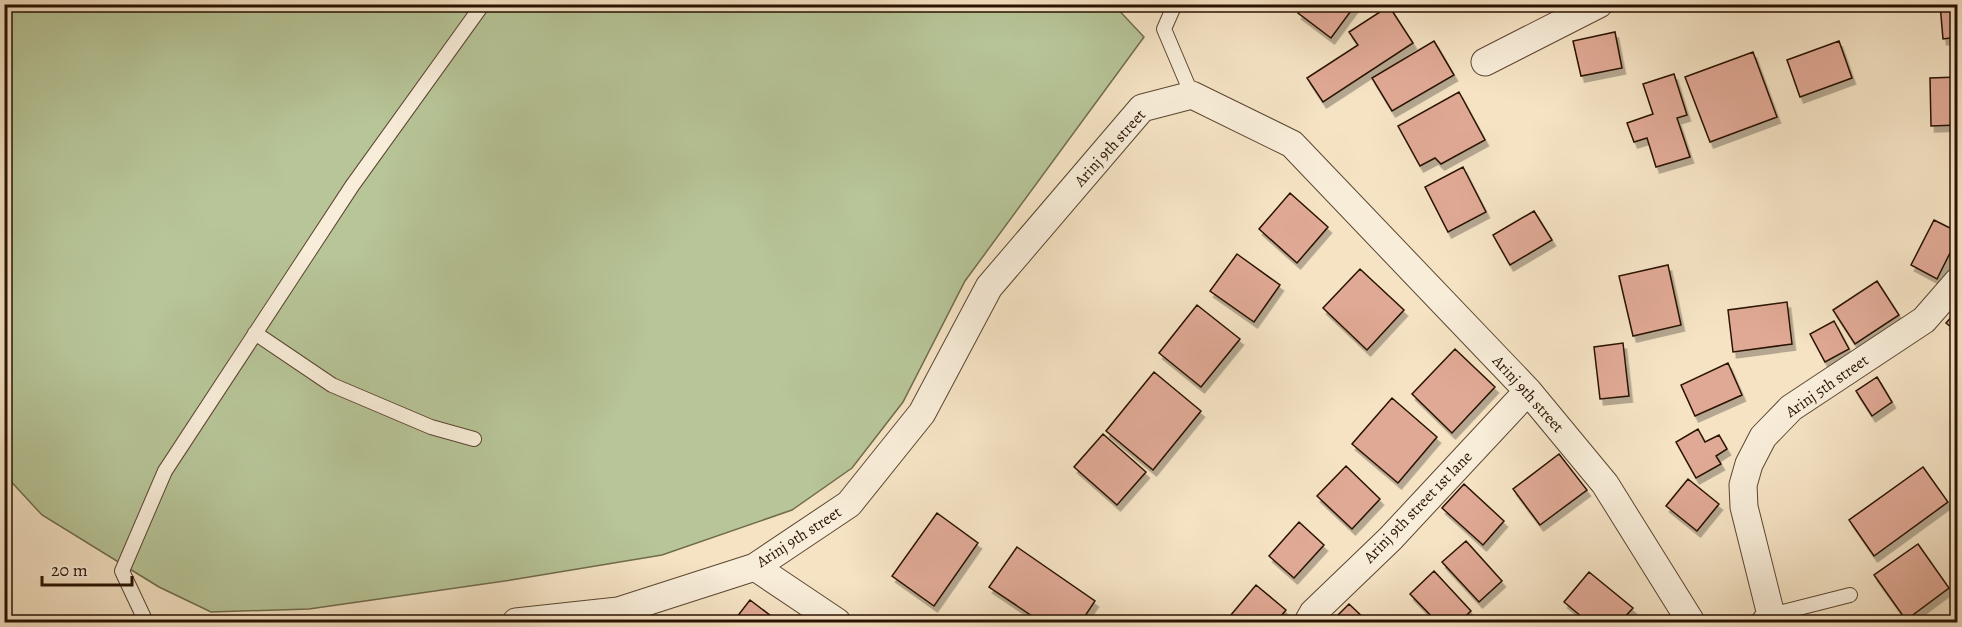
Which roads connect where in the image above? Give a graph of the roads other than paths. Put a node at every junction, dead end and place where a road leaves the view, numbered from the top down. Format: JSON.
{"nodes":[{"id":1,"x":483,"y":4,"type":"edge"},
{"id":2,"x":1175,"y":4,"type":"edge"},
{"id":3,"x":1599,"y":4,"type":"edge"},
{"id":4,"x":1485,"y":62,"type":"dead end"},
{"id":5,"x":1192,"y":95,"type":"junction"},
{"id":6,"x":1958,"y":281,"type":"edge"},
{"id":7,"x":255,"y":333,"type":"junction"},
{"id":8,"x":1528,"y":391,"type":"junction"},
{"id":9,"x":474,"y":439,"type":"dead end"},
{"id":10,"x":755,"y":567,"type":"junction"},
{"id":11,"x":1850,"y":595,"type":"dead end"},
{"id":12,"x":618,"y":617,"type":"edge"},
{"id":13,"x":1768,"y":619,"type":"edge"},
{"id":14,"x":146,"y":622,"type":"edge"},
{"id":15,"x":516,"y":622,"type":"edge"},
{"id":16,"x":837,"y":622,"type":"edge"},
{"id":17,"x":1308,"y":622,"type":"edge"},
{"id":18,"x":1691,"y":622,"type":"edge"}],
"edges":[{"from":1,"to":7,"type":"lane"},
{"from":2,"to":5,"type":"lane"},
{"from":3,"to":4,"type":"street"},
{"from":5,"to":8,"type":"street","name":"Arinj 9th street"},
{"from":5,"to":10,"type":"street","name":"Arinj 9th street"},
{"from":6,"to":13,"type":"street","name":"Arinj 5th street"},
{"from":7,"to":9,"type":"lane"},
{"from":7,"to":14,"type":"lane"},
{"from":8,"to":17,"type":"street","name":"Arinj 9th street 1st lane"},
{"from":8,"to":18,"type":"street","name":"Arinj 9th street"},
{"from":10,"to":12,"type":"street","name":"Arinj 9th street"},
{"from":10,"to":16,"type":"street"},
{"from":11,"to":13,"type":"lane"},
{"from":12,"to":15,"type":"street","name":"Arinj 9th street"}]}
